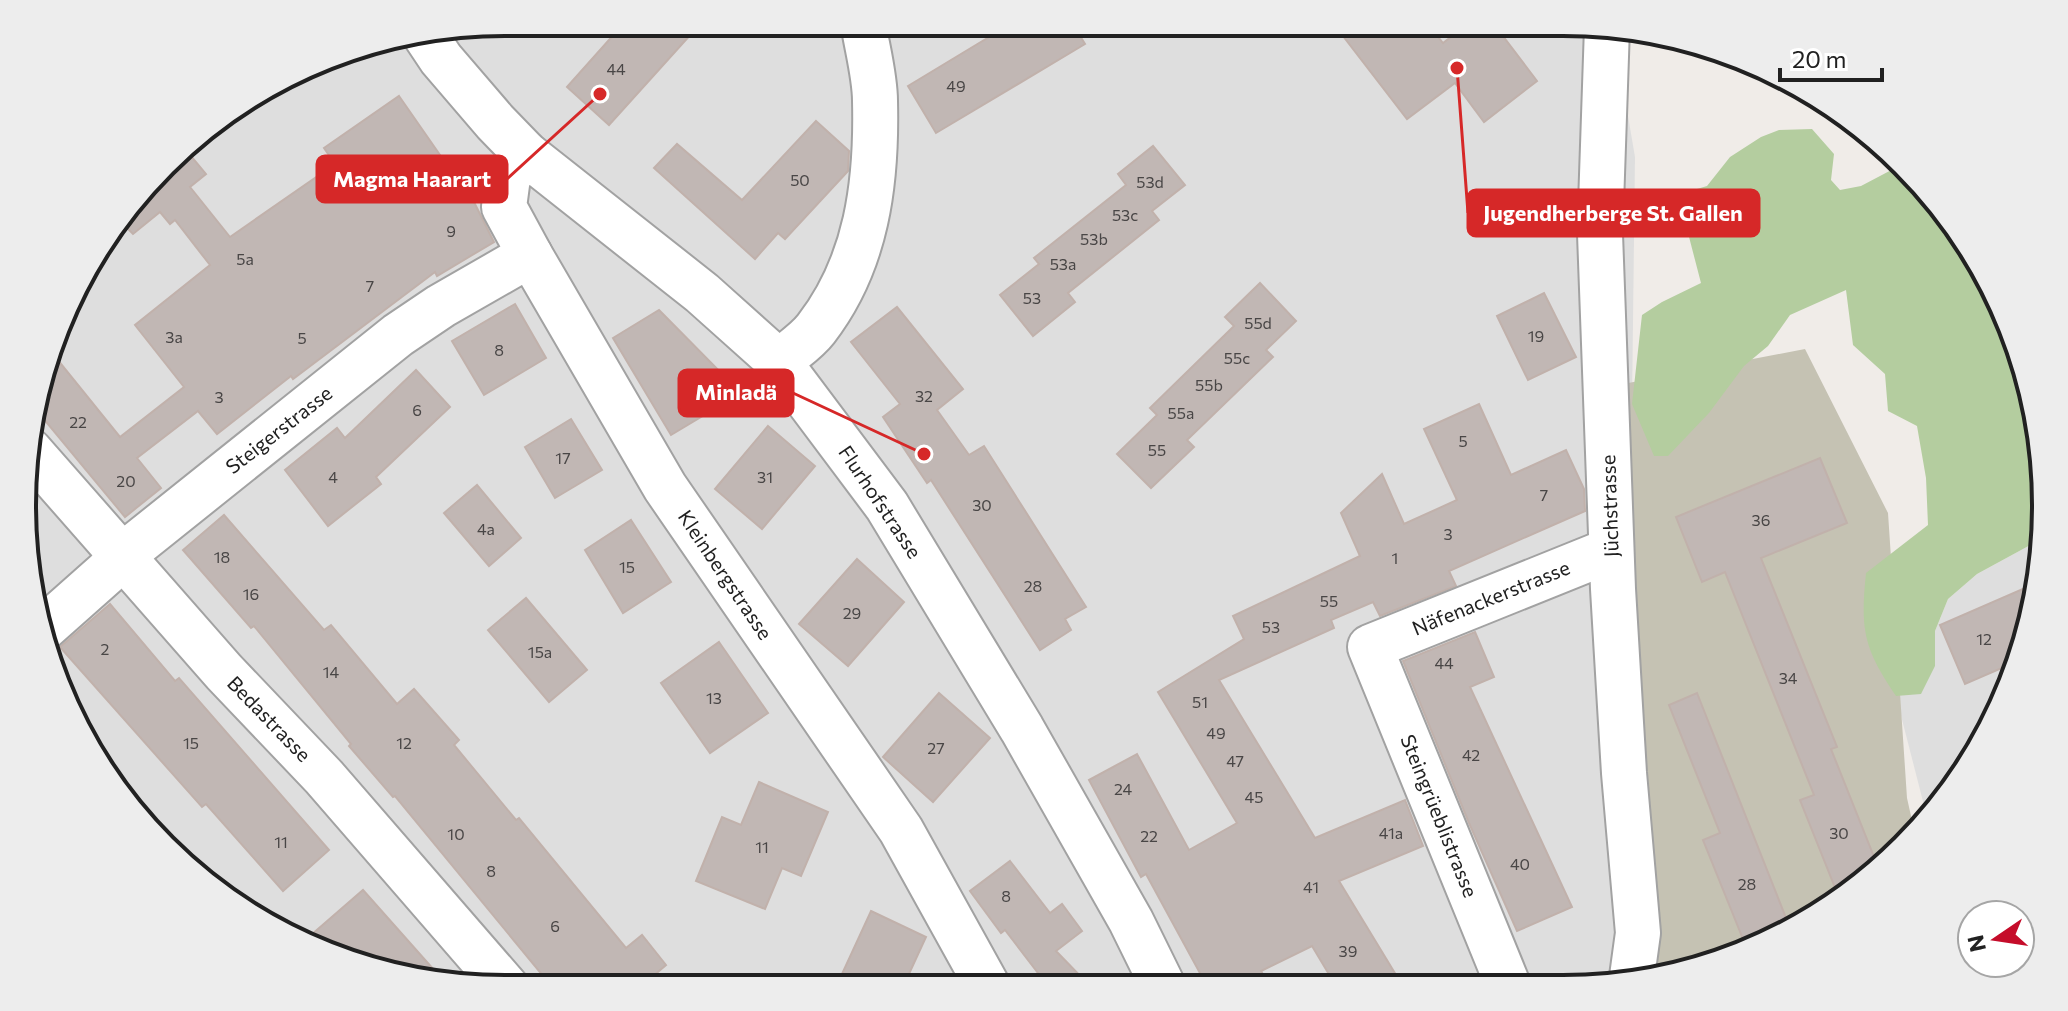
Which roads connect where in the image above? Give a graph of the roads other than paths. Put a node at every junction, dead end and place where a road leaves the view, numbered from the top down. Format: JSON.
{"nodes":[{"id":1,"x":865,"y":36,"type":"edge"},
{"id":2,"x":1607,"y":38,"type":"edge"},
{"id":3,"x":431,"y":42,"type":"edge"},
{"id":4,"x":526,"y":154,"type":"junction"},
{"id":5,"x":530,"y":255,"type":"junction"},
{"id":6,"x":779,"y":362,"type":"junction"},
{"id":7,"x":38,"y":460,"type":"edge"},
{"id":8,"x":1611,"y":550,"type":"junction"},
{"id":9,"x":123,"y":555,"type":"junction"},
{"id":10,"x":51,"y":622,"type":"edge"},
{"id":11,"x":1370,"y":647,"type":"joint"},
{"id":12,"x":1633,"y":970,"type":"edge"},
{"id":13,"x":495,"y":975,"type":"edge"},
{"id":14,"x":981,"y":975,"type":"edge"},
{"id":15,"x":1158,"y":975,"type":"edge"},
{"id":16,"x":1504,"y":975,"type":"edge"}],
"edges":[{"from":1,"to":6,"type":"street"},
{"from":2,"to":8,"type":"street","name":"Jüchstrasse"},
{"from":3,"to":4,"type":"street","name":"Flurhofstrasse"},
{"from":4,"to":5,"type":"street","name":"Kleinbergstrasse"},
{"from":4,"to":6,"type":"street","name":"Flurhofstrasse"},
{"from":5,"to":9,"type":"street","name":"Steigerstrasse"},
{"from":5,"to":14,"type":"street","name":"Kleinbergstrasse"},
{"from":6,"to":15,"type":"street","name":"Flurhofstrasse"},
{"from":7,"to":9,"type":"street","name":"Bedastrasse"},
{"from":8,"to":11,"type":"street","name":"Näfenackerstrasse"},
{"from":8,"to":12,"type":"street","name":"Jüchstrasse"},
{"from":9,"to":10,"type":"street","name":"Steigerstrasse"},
{"from":9,"to":13,"type":"street","name":"Bedastrasse"},
{"from":11,"to":16,"type":"street","name":"Steingrüeblistrasse"}]}
